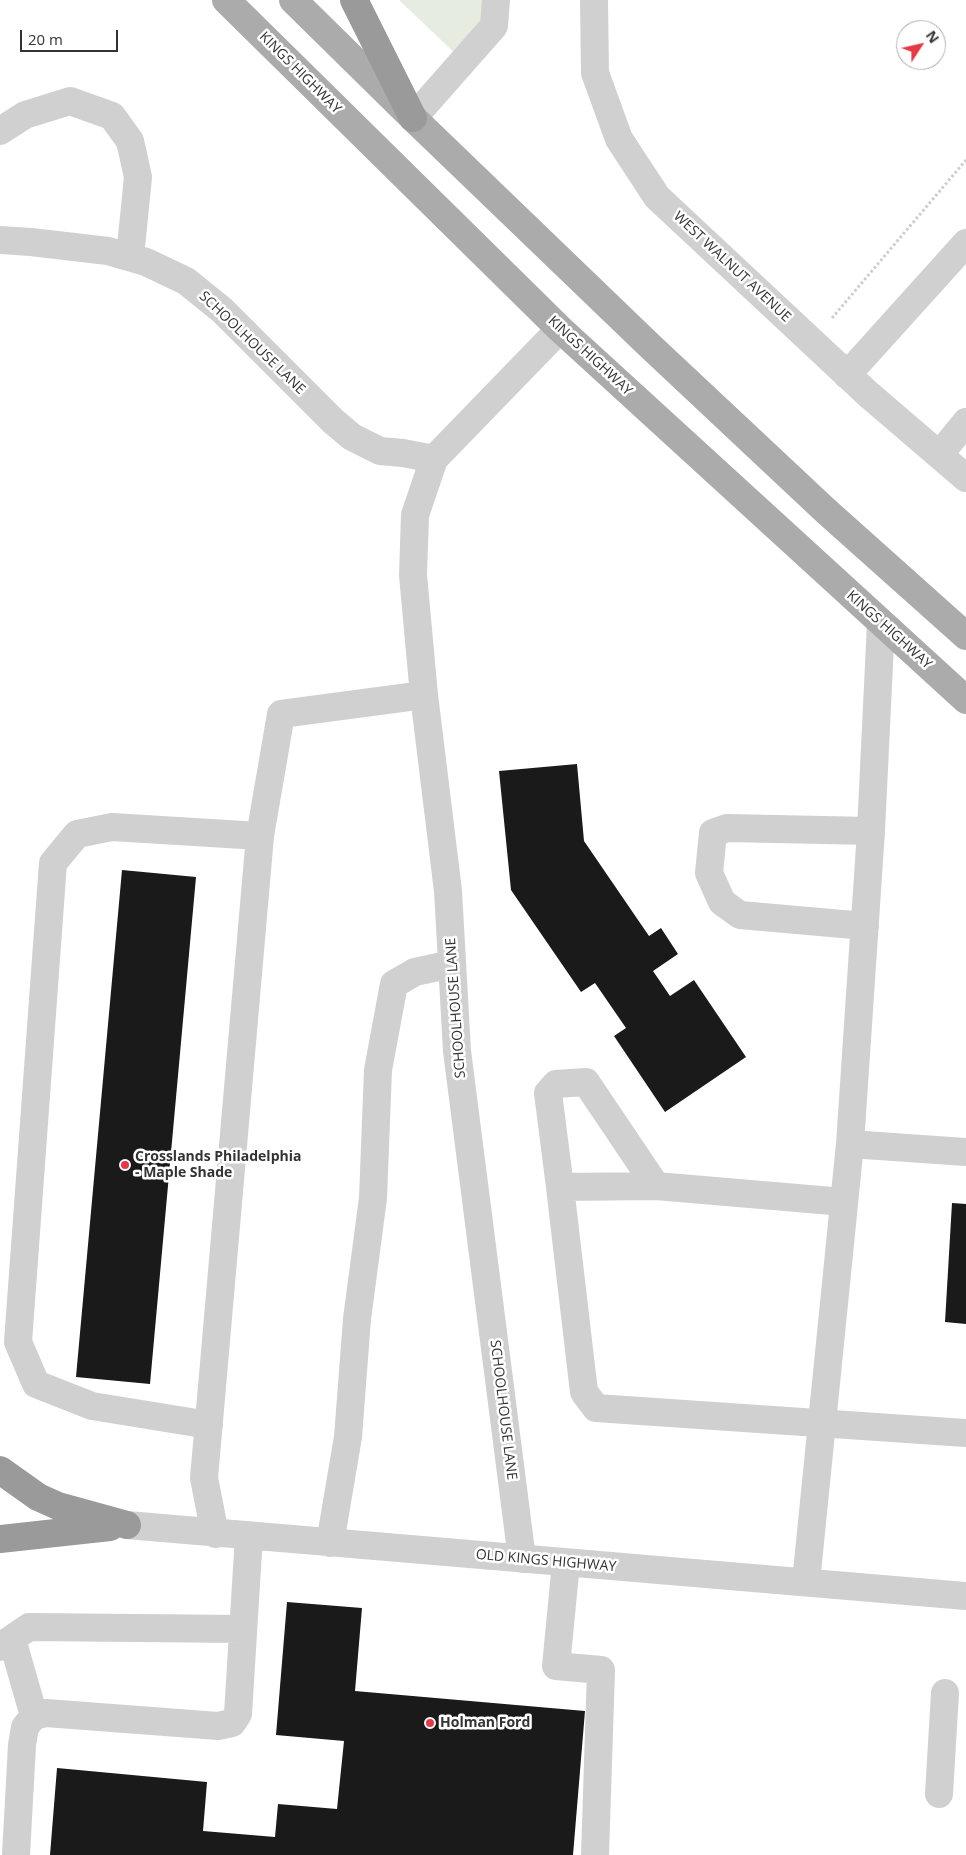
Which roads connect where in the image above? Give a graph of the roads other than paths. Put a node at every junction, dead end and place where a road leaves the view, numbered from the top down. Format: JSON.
{"nodes":[{"id":1,"x":226,"y":0,"type":"edge"},
{"id":2,"x":293,"y":0,"type":"edge"},
{"id":3,"x":354,"y":0,"type":"edge"},
{"id":4,"x":496,"y":0,"type":"edge"},
{"id":5,"x":594,"y":0,"type":"edge"},
{"id":6,"x":413,"y":118,"type":"junction"},
{"id":7,"x":0,"y":131,"type":"edge"},
{"id":8,"x":0,"y":240,"type":"edge"},
{"id":9,"x":966,"y":243,"type":"edge"},
{"id":10,"x":130,"y":257,"type":"junction"},
{"id":11,"x":560,"y":329,"type":"junction"},
{"id":12,"x":847,"y":375,"type":"junction"},
{"id":13,"x":966,"y":422,"type":"edge"},
{"id":14,"x":939,"y":455,"type":"junction"},
{"id":15,"x":434,"y":459,"type":"junction"},
{"id":16,"x":966,"y":478,"type":"edge"},
{"id":17,"x":881,"y":623,"type":"junction"},
{"id":18,"x":966,"y":636,"type":"edge"},
{"id":19,"x":424,"y":695,"type":"junction"},
{"id":20,"x":966,"y":700,"type":"edge"},
{"id":21,"x":871,"y":831,"type":"junction"},
{"id":22,"x":260,"y":836,"type":"junction"},
{"id":23,"x":865,"y":926,"type":"junction"},
{"id":24,"x":452,"y":964,"type":"junction"},
{"id":25,"x":850,"y":1144,"type":"junction"},
{"id":26,"x":966,"y":1152,"type":"edge"},
{"id":27,"x":656,"y":1186,"type":"junction"},
{"id":28,"x":560,"y":1188,"type":"junction"},
{"id":29,"x":844,"y":1202,"type":"junction"},
{"id":30,"x":822,"y":1423,"type":"junction"},
{"id":31,"x":209,"y":1425,"type":"junction"},
{"id":32,"x":966,"y":1433,"type":"edge"},
{"id":33,"x":0,"y":1470,"type":"edge"},
{"id":34,"x":127,"y":1525,"type":"junction"},
{"id":35,"x":215,"y":1534,"type":"junction"},
{"id":36,"x":249,"y":1536,"type":"junction"},
{"id":37,"x":0,"y":1539,"type":"edge"},
{"id":38,"x":330,"y":1543,"type":"junction"},
{"id":39,"x":522,"y":1559,"type":"junction"},
{"id":40,"x":566,"y":1563,"type":"junction"},
{"id":41,"x":806,"y":1582,"type":"junction"},
{"id":42,"x":966,"y":1596,"type":"edge"},
{"id":43,"x":243,"y":1630,"type":"junction"},
{"id":44,"x":6,"y":1643,"type":"edge"},
{"id":45,"x":944,"y":1693,"type":"dead end"},
{"id":46,"x":34,"y":1716,"type":"junction"},
{"id":47,"x":939,"y":1794,"type":"dead end"},
{"id":48,"x":16,"y":1855,"type":"edge"},
{"id":49,"x":595,"y":1855,"type":"edge"}],
"edges":[{"from":1,"to":11,"type":"main road","name":"KINGS HIGHWAY"},
{"from":2,"to":6,"type":"main road"},
{"from":3,"to":6,"type":"highway"},
{"from":4,"to":6,"type":"street"},
{"from":5,"to":12,"type":"street","name":"WEST WALNUT AVENUE"},
{"from":6,"to":18,"type":"main road"},
{"from":7,"to":10,"type":"street"},
{"from":8,"to":10,"type":"street","name":"SCHOOLHOUSE LANE"},
{"from":9,"to":12,"type":"street"},
{"from":10,"to":15,"type":"street","name":"SCHOOLHOUSE LANE"},
{"from":11,"to":15,"type":"street","name":"SCHOOLHOUSE LANE"},
{"from":11,"to":17,"type":"main road","name":"KINGS HIGHWAY"},
{"from":12,"to":14,"type":"street","name":"WEST WALNUT AVENUE"},
{"from":13,"to":14,"type":"street"},
{"from":14,"to":16,"type":"street","name":"WEST WALNUT AVENUE"},
{"from":15,"to":19,"type":"street","name":"SCHOOLHOUSE LANE"},
{"from":17,"to":20,"type":"main road","name":"KINGS HIGHWAY"},
{"from":17,"to":21,"type":"street"},
{"from":19,"to":22,"type":"street"},
{"from":19,"to":24,"type":"street","name":"SCHOOLHOUSE LANE"},
{"from":21,"to":23,"type":"street"},
{"from":21,"to":23,"type":"street"},
{"from":22,"to":31,"type":"street"},
{"from":22,"to":31,"type":"street"},
{"from":23,"to":25,"type":"street"},
{"from":24,"to":38,"type":"street"},
{"from":24,"to":39,"type":"street","name":"SCHOOLHOUSE LANE"},
{"from":25,"to":26,"type":"street"},
{"from":25,"to":29,"type":"street"},
{"from":27,"to":28,"type":"street"},
{"from":27,"to":28,"type":"street"},
{"from":27,"to":29,"type":"street"},
{"from":28,"to":30,"type":"street"},
{"from":29,"to":30,"type":"street"},
{"from":30,"to":32,"type":"street"},
{"from":30,"to":41,"type":"street"},
{"from":31,"to":35,"type":"street"},
{"from":33,"to":34,"type":"highway"},
{"from":34,"to":35,"type":"street","name":"OLD KINGS HIGHWAY"},
{"from":34,"to":37,"type":"highway"},
{"from":35,"to":36,"type":"street","name":"OLD KINGS HIGHWAY"},
{"from":36,"to":38,"type":"street","name":"OLD KINGS HIGHWAY"},
{"from":36,"to":43,"type":"street"},
{"from":38,"to":39,"type":"street","name":"OLD KINGS HIGHWAY"},
{"from":39,"to":40,"type":"street","name":"OLD KINGS HIGHWAY"},
{"from":40,"to":41,"type":"street","name":"OLD KINGS HIGHWAY"},
{"from":40,"to":49,"type":"street"},
{"from":41,"to":42,"type":"street","name":"OLD KINGS HIGHWAY"},
{"from":43,"to":44,"type":"street"},
{"from":43,"to":46,"type":"street"},
{"from":44,"to":46,"type":"street"},
{"from":45,"to":47,"type":"street"},
{"from":46,"to":48,"type":"street"}]}
